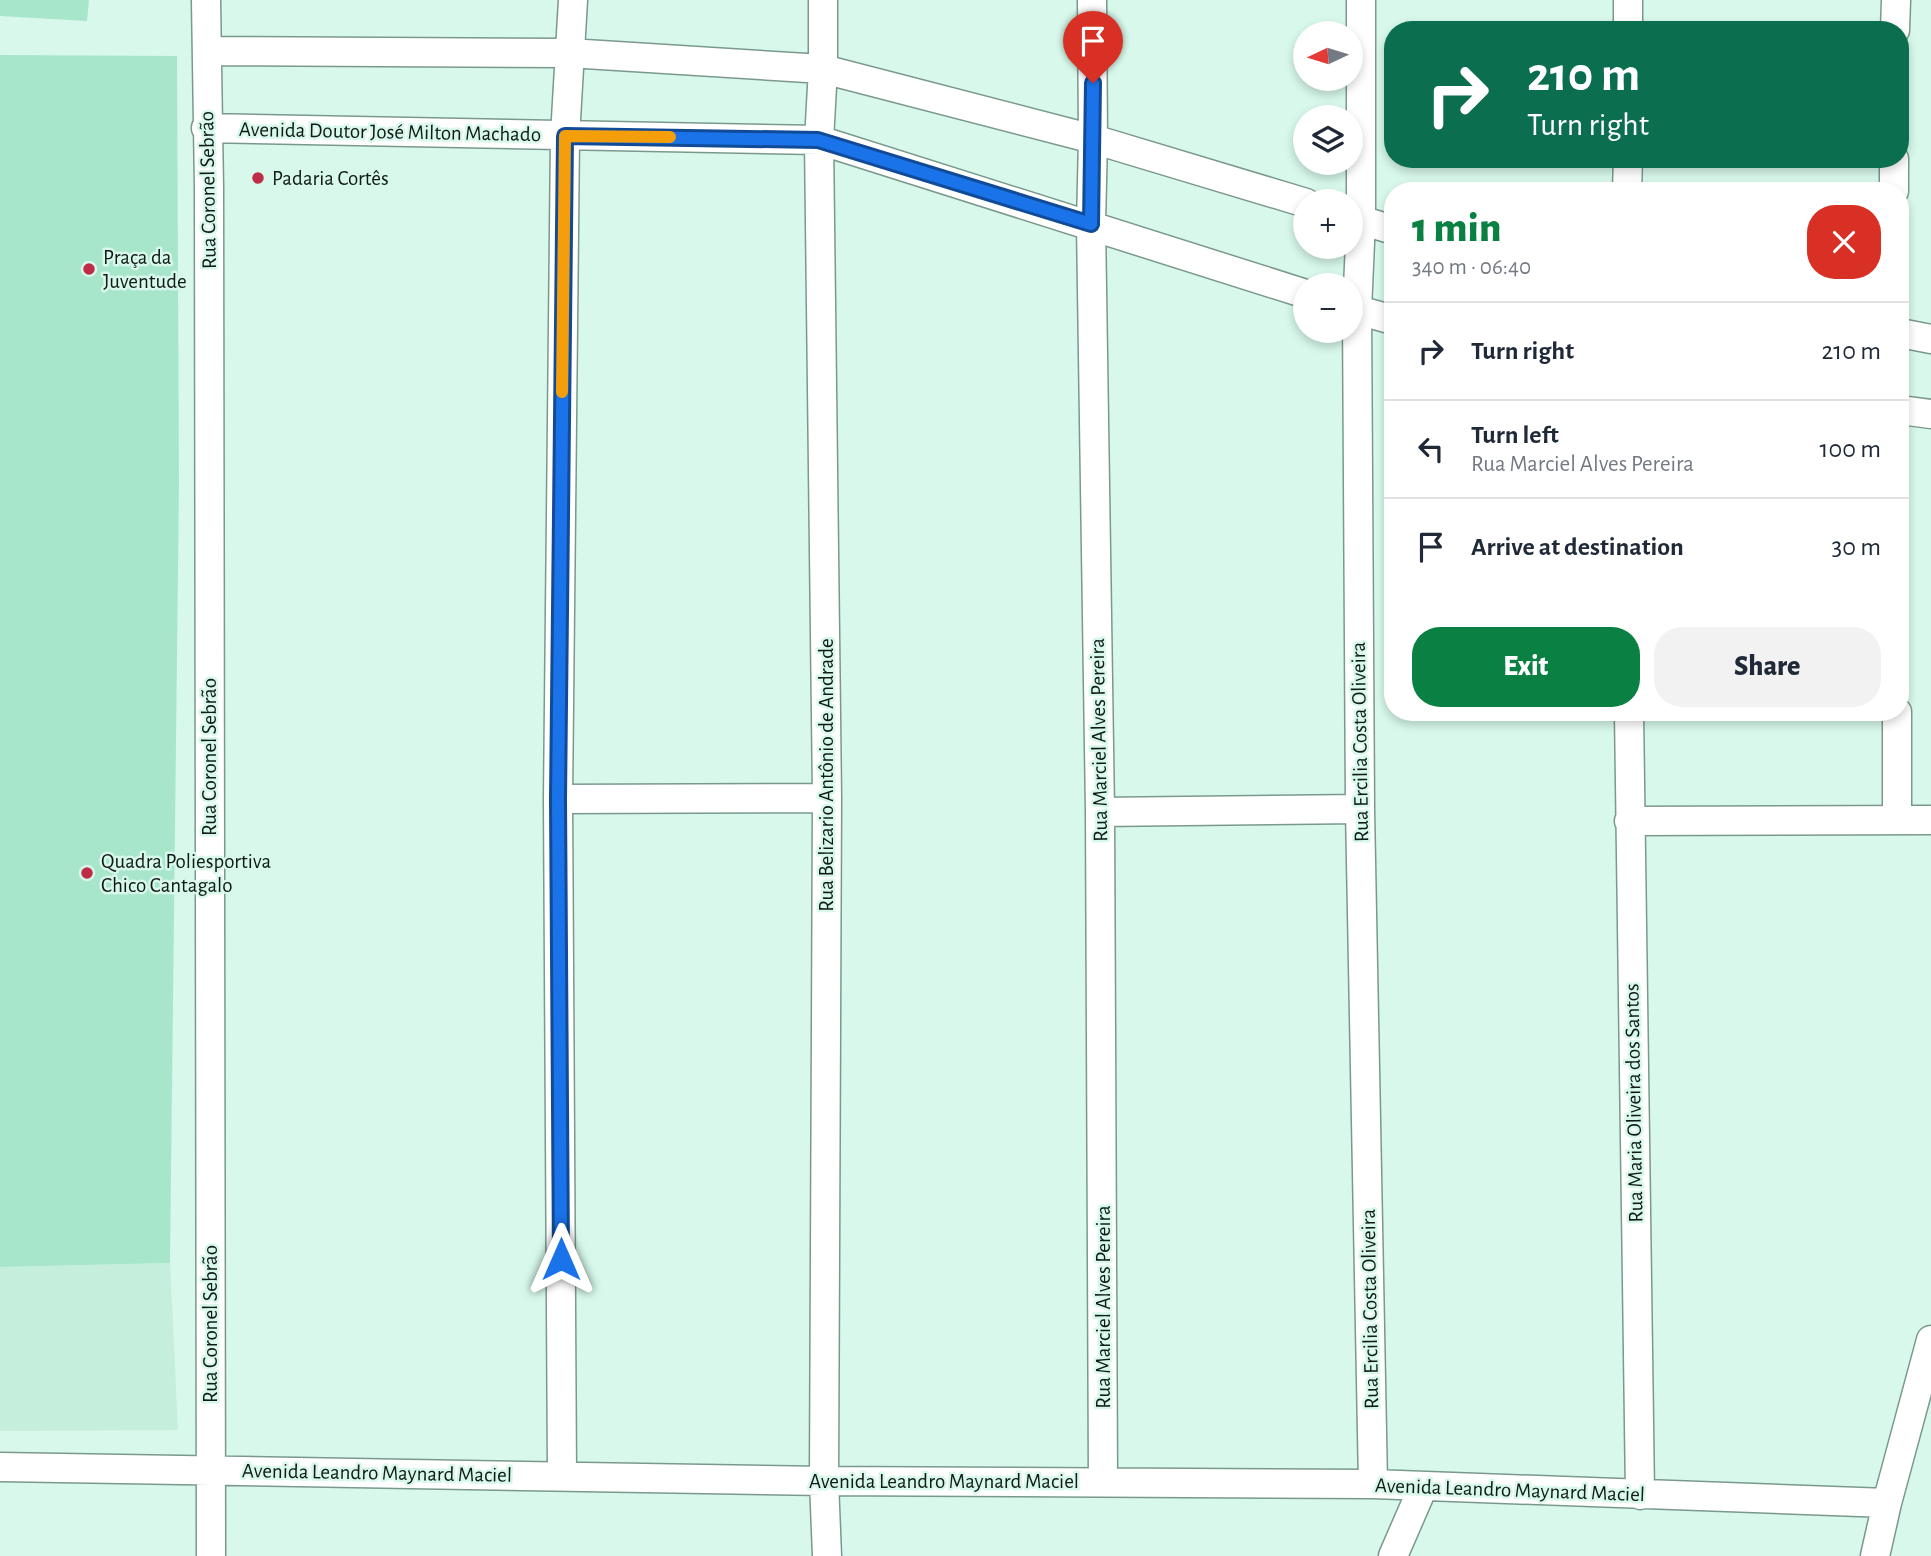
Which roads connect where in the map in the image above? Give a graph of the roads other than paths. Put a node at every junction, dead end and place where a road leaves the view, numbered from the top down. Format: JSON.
{"nodes":[{"id":1,"x":206,"y":0,"type":"edge"},
{"id":2,"x":573,"y":0,"type":"edge"},
{"id":3,"x":823,"y":0,"type":"edge"},
{"id":4,"x":1092,"y":0,"type":"edge"},
{"id":5,"x":1361,"y":0,"type":"edge"},
{"id":6,"x":1628,"y":0,"type":"edge"},
{"id":7,"x":1896,"y":0,"type":"edge"},
{"id":8,"x":1628,"y":21,"type":"edge"},
{"id":9,"x":1895,"y":21,"type":"edge"},
{"id":10,"x":206,"y":51,"type":"junction"},
{"id":11,"x":569,"y":53,"type":"junction"},
{"id":12,"x":823,"y":69,"type":"junction"},
{"id":13,"x":206,"y":128,"type":"junction"},
{"id":14,"x":565,"y":136,"type":"junction"},
{"id":15,"x":1093,"y":139,"type":"junction"},
{"id":16,"x":818,"y":140,"type":"junction"},
{"id":17,"x":1357,"y":189,"type":"edge"},
{"id":18,"x":1293,"y":199,"type":"edge"},
{"id":19,"x":1363,"y":220,"type":"edge"},
{"id":20,"x":1091,"y":224,"type":"junction"},
{"id":21,"x":1384,"y":227,"type":"edge"},
{"id":22,"x":1293,"y":290,"type":"edge"},
{"id":23,"x":1363,"y":312,"type":"edge"},
{"id":24,"x":1384,"y":317,"type":"edge"},
{"id":25,"x":1909,"y":335,"type":"edge"},
{"id":26,"x":1931,"y":339,"type":"edge"},
{"id":27,"x":1354,"y":343,"type":"edge"},
{"id":28,"x":1909,"y":411,"type":"edge"},
{"id":29,"x":1931,"y":414,"type":"edge"},
{"id":30,"x":1629,"y":721,"type":"edge"},
{"id":31,"x":1898,"y":721,"type":"edge"},
{"id":32,"x":827,"y":798,"type":"junction"},
{"id":33,"x":558,"y":799,"type":"junction"},
{"id":34,"x":1360,"y":809,"type":"junction"},
{"id":35,"x":1100,"y":812,"type":"junction"},
{"id":36,"x":1897,"y":820,"type":"junction"},
{"id":37,"x":1931,"y":820,"type":"edge"},
{"id":38,"x":1629,"y":821,"type":"junction"},
{"id":39,"x":1931,"y":1340,"type":"edge"},
{"id":40,"x":0,"y":1467,"type":"edge"},
{"id":41,"x":210,"y":1470,"type":"junction"},
{"id":42,"x":562,"y":1476,"type":"junction"},
{"id":43,"x":824,"y":1481,"type":"junction"},
{"id":44,"x":1104,"y":1481,"type":"junction"},
{"id":45,"x":1373,"y":1485,"type":"junction"},
{"id":46,"x":1423,"y":1487,"type":"junction"},
{"id":47,"x":1640,"y":1494,"type":"junction"},
{"id":48,"x":1887,"y":1503,"type":"junction"},
{"id":49,"x":211,"y":1556,"type":"edge"},
{"id":50,"x":827,"y":1556,"type":"edge"},
{"id":51,"x":1393,"y":1556,"type":"edge"},
{"id":52,"x":1875,"y":1556,"type":"edge"}],
"edges":[{"from":1,"to":10,"type":"street","name":"Rua Coronel Sebrão"},
{"from":2,"to":11,"type":"street"},
{"from":3,"to":12,"type":"street","name":"Rua Belizario Antônio de Andrade"},
{"from":4,"to":15,"type":"street","name":"Rua Marciel Alves Pereira"},
{"from":5,"to":17,"type":"street","name":"Rua Ercilia Costa Oliveira"},
{"from":6,"to":8,"type":"street"},
{"from":7,"to":9,"type":"street"},
{"from":10,"to":11,"type":"street"},
{"from":10,"to":13,"type":"street","name":"Rua Coronel Sebrão"},
{"from":11,"to":12,"type":"street"},
{"from":11,"to":14,"type":"street"},
{"from":12,"to":15,"type":"street"},
{"from":12,"to":16,"type":"street","name":"Rua Belizario Antônio de Andrade"},
{"from":13,"to":14,"type":"street","name":"Avenida Doutor José Milton Machado"},
{"from":13,"to":41,"type":"street","name":"Rua Coronel Sebrão"},
{"from":14,"to":16,"type":"street","name":"Avenida Doutor José Milton Machado"},
{"from":14,"to":33,"type":"street"},
{"from":15,"to":18,"type":"street"},
{"from":15,"to":20,"type":"street","name":"Rua Marciel Alves Pereira"},
{"from":16,"to":20,"type":"street","name":"Avenida Doutor José Milton Machado"},
{"from":16,"to":32,"type":"street","name":"Rua Belizario Antônio de Andrade"},
{"from":19,"to":21,"type":"street"},
{"from":20,"to":22,"type":"street","name":"Avenida Doutor José Milton Machado"},
{"from":20,"to":35,"type":"street","name":"Rua Marciel Alves Pereira"},
{"from":23,"to":24,"type":"street"},
{"from":25,"to":26,"type":"street"},
{"from":27,"to":34,"type":"street","name":"Rua Ercilia Costa Oliveira"},
{"from":28,"to":29,"type":"street"},
{"from":30,"to":38,"type":"street","name":"Rua Maria Oliveira dos Santos"},
{"from":31,"to":36,"type":"street"},
{"from":32,"to":33,"type":"street"},
{"from":32,"to":43,"type":"street","name":"Rua Belizario Antônio de Andrade"},
{"from":33,"to":42,"type":"street"},
{"from":34,"to":35,"type":"street"},
{"from":34,"to":45,"type":"street","name":"Rua Ercilia Costa Oliveira"},
{"from":35,"to":44,"type":"street","name":"Rua Marciel Alves Pereira"},
{"from":36,"to":37,"type":"street"},
{"from":36,"to":38,"type":"street"},
{"from":38,"to":47,"type":"street","name":"Rua Maria Oliveira dos Santos"},
{"from":39,"to":48,"type":"street"},
{"from":40,"to":41,"type":"street","name":"Avenida Leandro Maynard Maciel"},
{"from":41,"to":42,"type":"street","name":"Avenida Leandro Maynard Maciel"},
{"from":41,"to":49,"type":"street","name":"Rua Coronel Sebrão"},
{"from":42,"to":43,"type":"street","name":"Avenida Leandro Maynard Maciel"},
{"from":43,"to":44,"type":"street","name":"Avenida Leandro Maynard Maciel"},
{"from":43,"to":50,"type":"street","name":"Rua Belizario Antônio de Andrade"},
{"from":44,"to":45,"type":"street","name":"Avenida Leandro Maynard Maciel"},
{"from":45,"to":46,"type":"street","name":"Avenida Leandro Maynard Maciel"},
{"from":46,"to":47,"type":"street","name":"Avenida Leandro Maynard Maciel"},
{"from":46,"to":51,"type":"street"},
{"from":47,"to":48,"type":"street","name":"Avenida Leandro Maynard Maciel"},
{"from":48,"to":52,"type":"street"}]}
